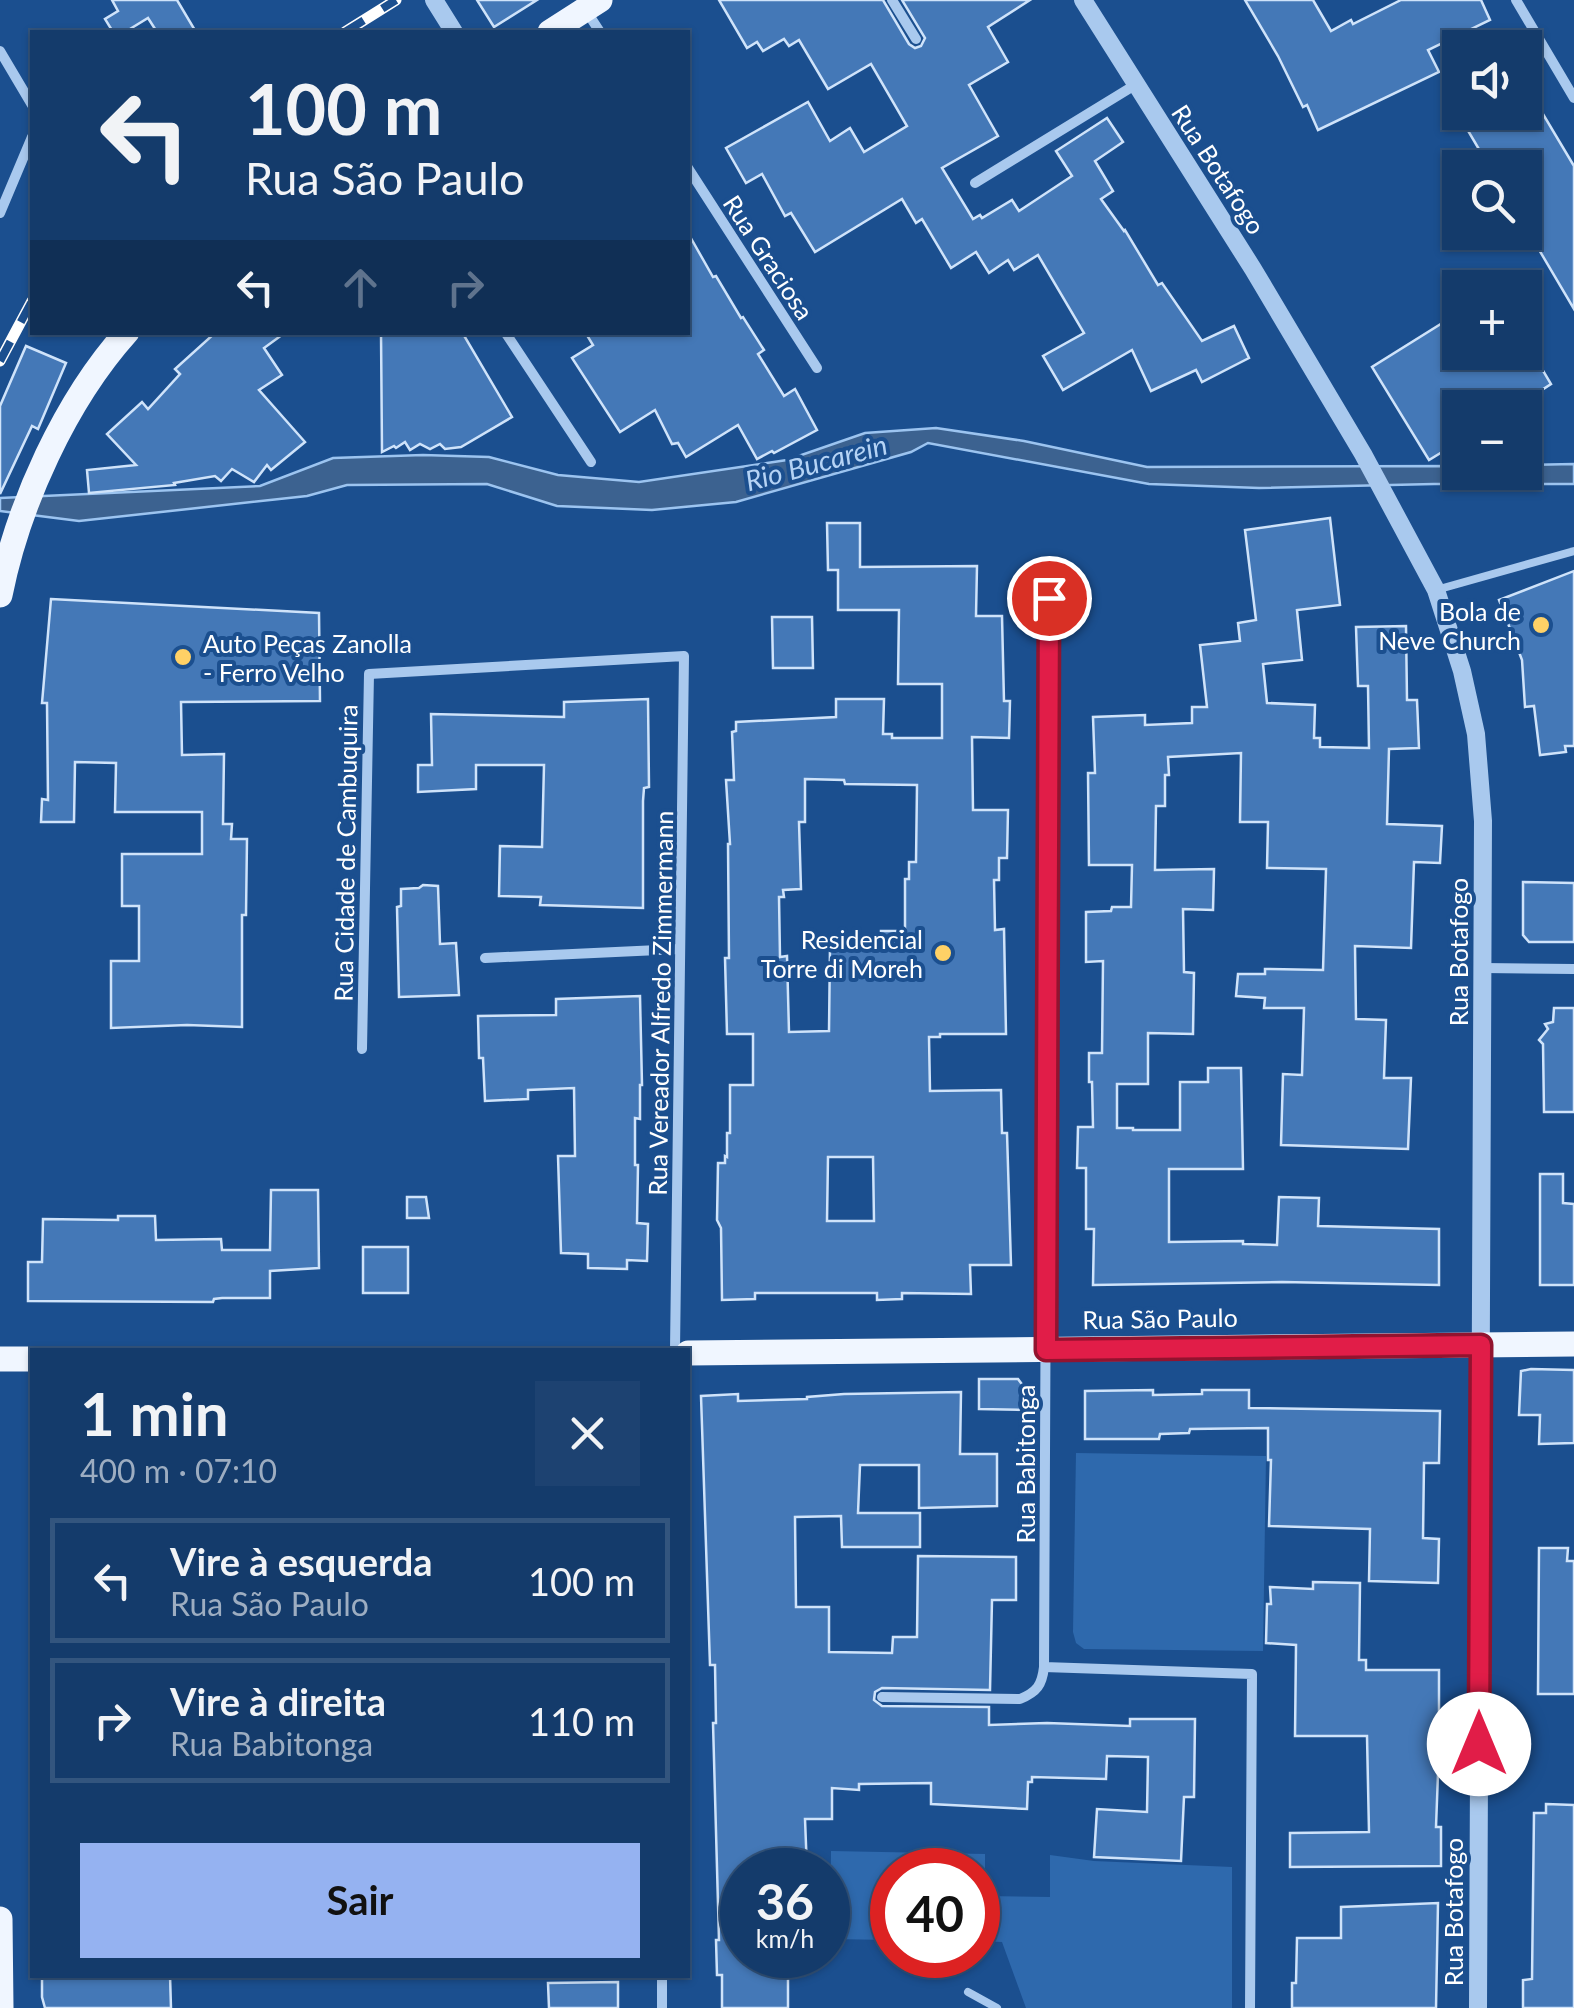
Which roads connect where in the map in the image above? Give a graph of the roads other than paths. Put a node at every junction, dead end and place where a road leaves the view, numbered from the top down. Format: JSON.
{"nodes":[{"id":1,"x":434,"y":0,"type":"edge"},
{"id":2,"x":892,"y":0,"type":"edge"},
{"id":3,"x":1083,"y":0,"type":"edge"},
{"id":4,"x":1516,"y":0,"type":"edge"},
{"id":5,"x":588,"y":3,"type":"edge"},
{"id":6,"x":453,"y":30,"type":"edge"},
{"id":7,"x":553,"y":30,"type":"edge"},
{"id":8,"x":599,"y":30,"type":"edge"},
{"id":9,"x":916,"y":39,"type":"dead end"},
{"id":10,"x":0,"y":51,"type":"edge"},
{"id":11,"x":1135,"y":85,"type":"junction"},
{"id":12,"x":1574,"y":98,"type":"edge"},
{"id":13,"x":30,"y":102,"type":"edge"},
{"id":14,"x":30,"y":142,"type":"edge"},
{"id":15,"x":690,"y":171,"type":"edge"},
{"id":16,"x":975,"y":182,"type":"dead end"},
{"id":17,"x":0,"y":213,"type":"edge"},
{"id":18,"x":125,"y":335,"type":"edge"},
{"id":19,"x":507,"y":335,"type":"edge"},
{"id":20,"x":817,"y":368,"type":"dead end"},
{"id":21,"x":591,"y":462,"type":"dead end"},
{"id":22,"x":1574,"y":551,"type":"edge"},
{"id":23,"x":1436,"y":590,"type":"junction"},
{"id":24,"x":0,"y":595,"type":"edge"},
{"id":25,"x":1049,"y":598,"type":"dead end"},
{"id":26,"x":684,"y":656,"type":"joint"},
{"id":27,"x":680,"y":950,"type":"junction"},
{"id":28,"x":485,"y":958,"type":"dead end"},
{"id":29,"x":1483,"y":968,"type":"junction"},
{"id":30,"x":1574,"y":970,"type":"edge"},
{"id":31,"x":362,"y":1049,"type":"dead end"},
{"id":32,"x":1574,"y":1344,"type":"edge"},
{"id":33,"x":1481,"y":1345,"type":"junction"},
{"id":34,"x":675,"y":1348,"type":"edge"},
{"id":35,"x":1046,"y":1350,"type":"junction"},
{"id":36,"x":690,"y":1353,"type":"edge"},
{"id":37,"x":0,"y":1359,"type":"edge"},
{"id":38,"x":30,"y":1359,"type":"edge"},
{"id":39,"x":1044,"y":1667,"type":"junction"},
{"id":40,"x":882,"y":1697,"type":"dead end"},
{"id":41,"x":0,"y":1919,"type":"edge"},
{"id":42,"x":662,"y":1978,"type":"edge"},
{"id":43,"x":968,"y":1992,"type":"dead end"},
{"id":44,"x":1,"y":2008,"type":"edge"},
{"id":45,"x":662,"y":2008,"type":"edge"},
{"id":46,"x":997,"y":2008,"type":"edge"},
{"id":47,"x":1250,"y":2008,"type":"edge"},
{"id":48,"x":1478,"y":2008,"type":"edge"}],
"edges":[{"from":1,"to":6,"type":"street"},
{"from":2,"to":9,"type":"street"},
{"from":3,"to":11,"type":"street","name":"Rua Botafogo"},
{"from":4,"to":12,"type":"street"},
{"from":5,"to":7,"type":"main road"},
{"from":5,"to":8,"type":"street"},
{"from":10,"to":13,"type":"street"},
{"from":11,"to":16,"type":"street"},
{"from":11,"to":23,"type":"street","name":"Rua Botafogo"},
{"from":14,"to":17,"type":"street"},
{"from":15,"to":20,"type":"street","name":"Rua Graciosa"},
{"from":18,"to":24,"type":"main road"},
{"from":19,"to":21,"type":"street"},
{"from":22,"to":23,"type":"lane"},
{"from":23,"to":29,"type":"street","name":"Rua Botafogo"},
{"from":25,"to":35,"type":"street","name":"Rua Babitonga"},
{"from":26,"to":27,"type":"street","name":"Rua Vereador Alfredo Zimmermann"},
{"from":26,"to":31,"type":"street","name":"Rua Cidade de Cambuquira"},
{"from":27,"to":28,"type":"street"},
{"from":27,"to":34,"type":"street","name":"Rua Vereador Alfredo Zimmermann"},
{"from":29,"to":30,"type":"street"},
{"from":29,"to":33,"type":"street","name":"Rua Botafogo"},
{"from":32,"to":33,"type":"main road","name":"Rua São Paulo"},
{"from":33,"to":35,"type":"main road","name":"Rua São Paulo"},
{"from":33,"to":48,"type":"street","name":"Rua Botafogo"},
{"from":35,"to":36,"type":"main road","name":"Rua São Paulo"},
{"from":35,"to":39,"type":"street","name":"Rua Babitonga"},
{"from":37,"to":38,"type":"main road"},
{"from":39,"to":40,"type":"street"},
{"from":39,"to":47,"type":"street"},
{"from":41,"to":44,"type":"main road"},
{"from":42,"to":45,"type":"street"},
{"from":43,"to":46,"type":"lane"}]}
